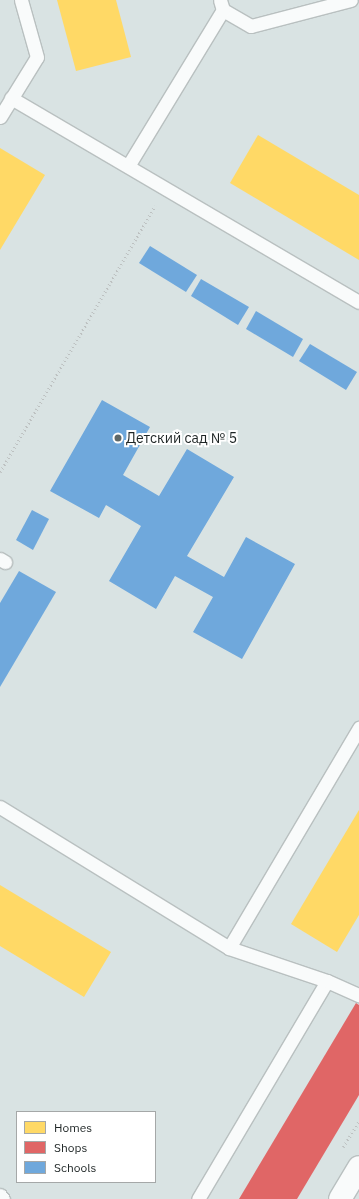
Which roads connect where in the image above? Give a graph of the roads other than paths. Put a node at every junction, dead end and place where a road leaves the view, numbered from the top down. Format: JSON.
{"nodes":[{"id":1,"x":22,"y":0,"type":"edge"},
{"id":2,"x":351,"y":0,"type":"edge"},
{"id":3,"x":222,"y":5,"type":"edge"},
{"id":4,"x":11,"y":98,"type":"junction"},
{"id":5,"x":0,"y":117,"type":"edge"},
{"id":6,"x":128,"y":166,"type":"junction"},
{"id":7,"x":359,"y":302,"type":"edge"},
{"id":8,"x":359,"y":728,"type":"edge"},
{"id":9,"x":0,"y":807,"type":"edge"},
{"id":10,"x":229,"y":948,"type":"junction"},
{"id":11,"x":327,"y":981,"type":"junction"},
{"id":12,"x":359,"y":995,"type":"edge"},
{"id":13,"x":359,"y":1168,"type":"edge"},
{"id":14,"x":0,"y":1195,"type":"edge"},
{"id":15,"x":3,"y":1199,"type":"edge"},
{"id":16,"x":198,"y":1199,"type":"edge"},
{"id":17,"x":340,"y":1199,"type":"edge"}],
"edges":[{"from":1,"to":4,"type":"lane"},
{"from":2,"to":3,"type":"lane"},
{"from":3,"to":6,"type":"lane"},
{"from":4,"to":5,"type":"lane"},
{"from":4,"to":6,"type":"lane"},
{"from":6,"to":7,"type":"lane"},
{"from":8,"to":10,"type":"lane"},
{"from":9,"to":10,"type":"lane"},
{"from":10,"to":11,"type":"lane"},
{"from":11,"to":12,"type":"lane"},
{"from":11,"to":16,"type":"lane"},
{"from":13,"to":17,"type":"street"},
{"from":14,"to":15,"type":"lane"}]}
